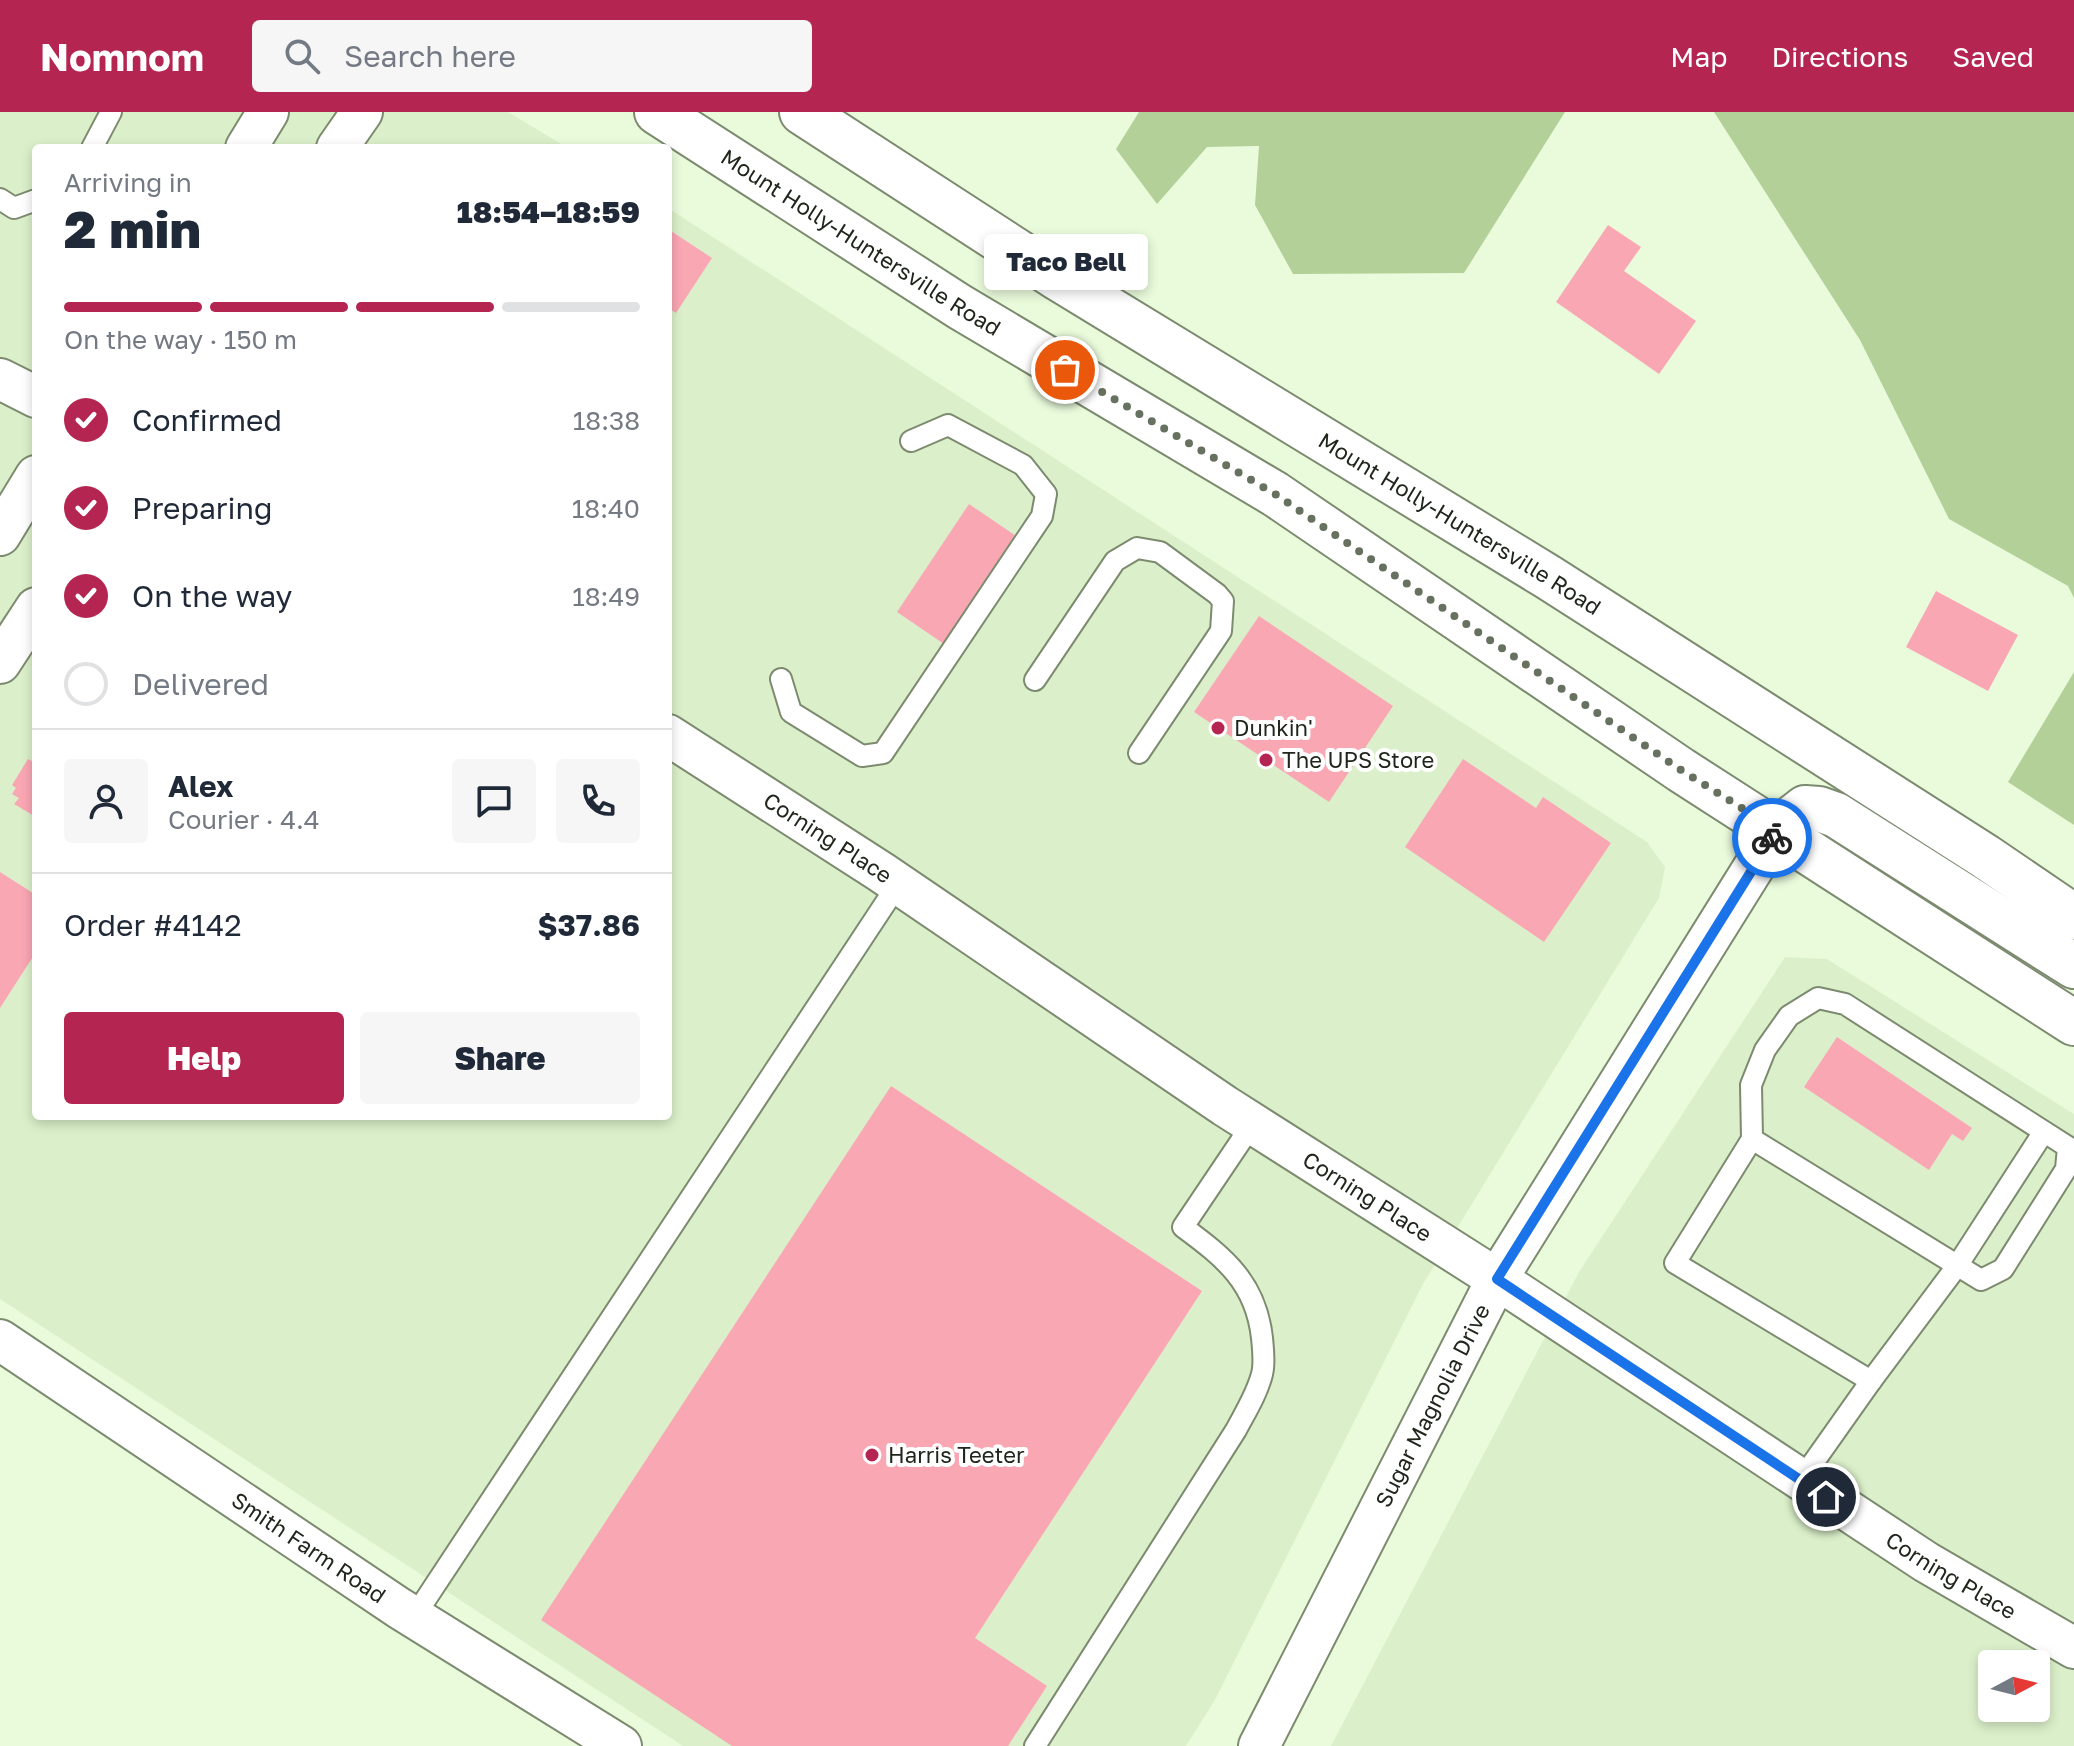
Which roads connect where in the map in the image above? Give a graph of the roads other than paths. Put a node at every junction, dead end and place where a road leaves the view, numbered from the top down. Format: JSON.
{"nodes":[{"id":1,"x":111,"y":112,"type":"edge"},
{"id":2,"x":268,"y":112,"type":"edge"},
{"id":3,"x":362,"y":112,"type":"edge"},
{"id":4,"x":657,"y":112,"type":"edge"},
{"id":5,"x":802,"y":112,"type":"edge"},
{"id":6,"x":94,"y":144,"type":"edge"},
{"id":7,"x":248,"y":144,"type":"edge"},
{"id":8,"x":340,"y":144,"type":"edge"},
{"id":9,"x":0,"y":199,"type":"edge"},
{"id":10,"x":32,"y":201,"type":"edge"},
{"id":11,"x":0,"y":379,"type":"edge"},
{"id":12,"x":32,"y":395,"type":"edge"},
{"id":13,"x":911,"y":441,"type":"dead end"},
{"id":14,"x":32,"y":483,"type":"edge"},
{"id":15,"x":0,"y":535,"type":"edge"},
{"id":16,"x":32,"y":614,"type":"edge"},
{"id":17,"x":0,"y":663,"type":"edge"},
{"id":18,"x":781,"y":679,"type":"dead end"},
{"id":19,"x":1035,"y":680,"type":"dead end"},
{"id":20,"x":672,"y":738,"type":"edge"},
{"id":21,"x":1139,"y":753,"type":"dead end"},
{"id":22,"x":1777,"y":830,"type":"junction"},
{"id":23,"x":898,"y":884,"type":"junction"},
{"id":24,"x":2074,"y":917,"type":"edge"},
{"id":25,"x":2074,"y":966,"type":"edge"},
{"id":26,"x":2074,"y":1023,"type":"edge"},
{"id":27,"x":1253,"y":1123,"type":"junction"},
{"id":28,"x":2043,"y":1133,"type":"junction"},
{"id":29,"x":1752,"y":1139,"type":"junction"},
{"id":30,"x":1957,"y":1266,"type":"junction"},
{"id":31,"x":1497,"y":1279,"type":"junction"},
{"id":32,"x":0,"y":1340,"type":"edge"},
{"id":33,"x":1871,"y":1381,"type":"junction"},
{"id":34,"x":1801,"y":1480,"type":"junction"},
{"id":35,"x":414,"y":1617,"type":"junction"},
{"id":36,"x":2074,"y":1648,"type":"edge"},
{"id":37,"x":621,"y":1746,"type":"edge"},
{"id":38,"x":1035,"y":1746,"type":"edge"},
{"id":39,"x":1259,"y":1746,"type":"edge"}],
"edges":[{"from":1,"to":6,"type":"lane"},
{"from":2,"to":7,"type":"street"},
{"from":3,"to":8,"type":"street"},
{"from":4,"to":22,"type":"main road","name":"Mount Holly-Huntersville Road"},
{"from":5,"to":24,"type":"main road","name":"Mount Holly-Huntersville Road"},
{"from":9,"to":10,"type":"lane"},
{"from":11,"to":12,"type":"street"},
{"from":13,"to":18,"type":"lane"},
{"from":14,"to":15,"type":"street"},
{"from":16,"to":17,"type":"street"},
{"from":19,"to":21,"type":"lane"},
{"from":20,"to":23,"type":"street","name":"Corning Place"},
{"from":22,"to":25,"type":"main road"},
{"from":22,"to":26,"type":"main road","name":"Mount Holly-Huntersville Road"},
{"from":22,"to":31,"type":"street","name":"Sugar Magnolia Drive"},
{"from":23,"to":27,"type":"street","name":"Corning Place"},
{"from":23,"to":35,"type":"lane"},
{"from":27,"to":31,"type":"street","name":"Corning Place"},
{"from":27,"to":38,"type":"lane"},
{"from":28,"to":29,"type":"lane"},
{"from":28,"to":30,"type":"lane"},
{"from":28,"to":30,"type":"lane"},
{"from":29,"to":30,"type":"lane"},
{"from":29,"to":33,"type":"lane"},
{"from":30,"to":33,"type":"lane"},
{"from":31,"to":34,"type":"street","name":"Corning Place"},
{"from":31,"to":39,"type":"street","name":"Sugar Magnolia Drive"},
{"from":32,"to":35,"type":"street","name":"Smith Farm Road"},
{"from":33,"to":34,"type":"lane"},
{"from":34,"to":36,"type":"street","name":"Corning Place"},
{"from":35,"to":37,"type":"street","name":"Smith Farm Road"}]}
